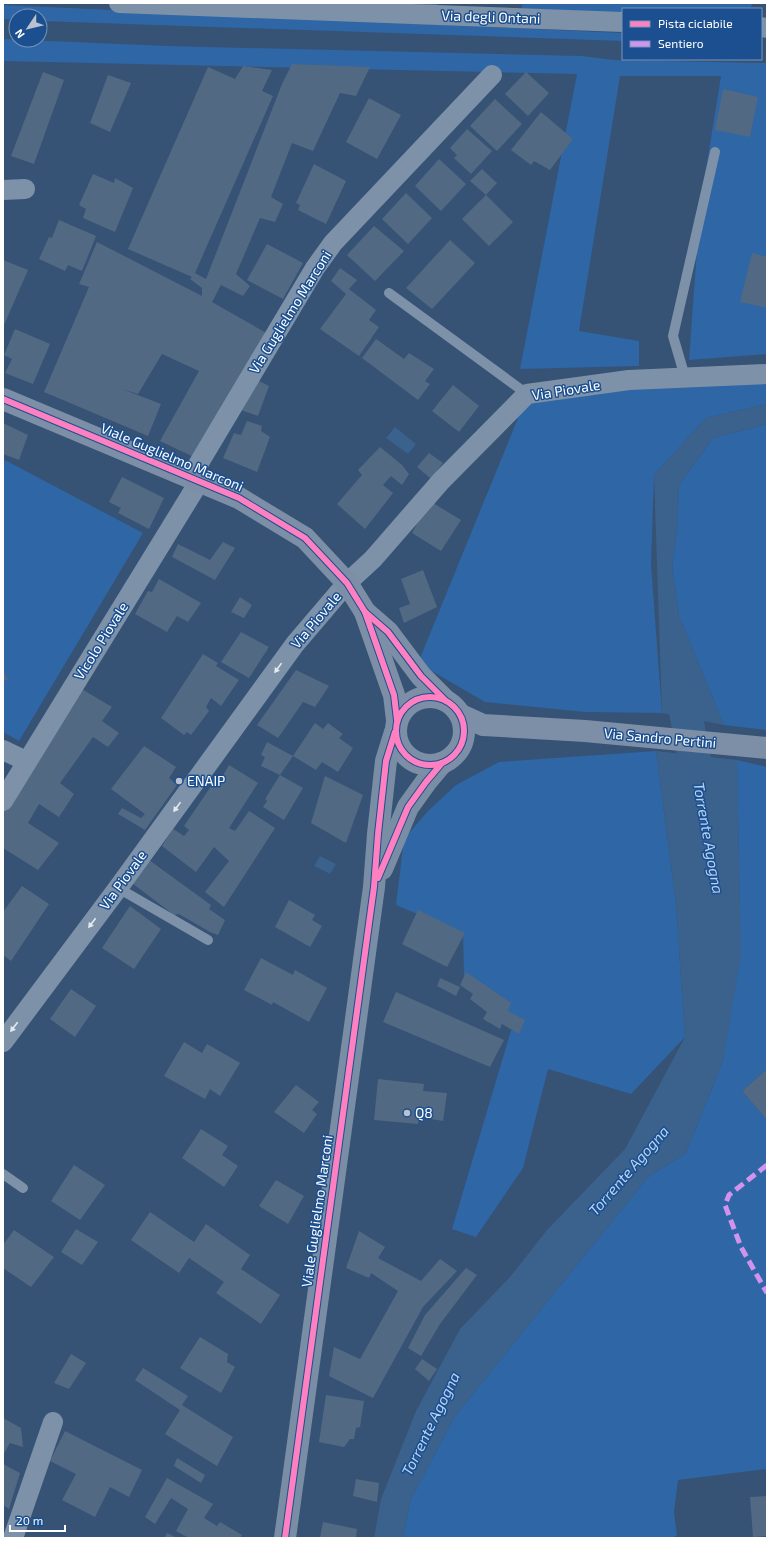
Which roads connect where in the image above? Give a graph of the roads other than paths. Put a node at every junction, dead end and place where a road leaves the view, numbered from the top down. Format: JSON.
{"nodes":[{"id":1,"x":119,"y":3,"type":"edge"},
{"id":2,"x":582,"y":3,"type":"edge"},
{"id":3,"x":571,"y":20,"type":"junction"},
{"id":4,"x":622,"y":22,"type":"edge"},
{"id":5,"x":492,"y":75,"type":"dead end"},
{"id":6,"x":715,"y":152,"type":"dead end"},
{"id":7,"x":25,"y":189,"type":"dead end"},
{"id":8,"x":3,"y":190,"type":"edge"},
{"id":9,"x":389,"y":293,"type":"dead end"},
{"id":10,"x":767,"y":374,"type":"edge"},
{"id":11,"x":685,"y":377,"type":"junction"},
{"id":12,"x":527,"y":394,"type":"junction"},
{"id":13,"x":3,"y":399,"type":"edge"},
{"id":14,"x":194,"y":480,"type":"junction"},
{"id":15,"x":347,"y":583,"type":"junction"},
{"id":16,"x":365,"y":612,"type":"junction"},
{"id":17,"x":444,"y":699,"type":"junction"},
{"id":18,"x":461,"y":715,"type":"junction"},
{"id":19,"x":396,"y":726,"type":"junction"},
{"id":20,"x":554,"y":729,"type":"junction"},
{"id":21,"x":462,"y":744,"type":"junction"},
{"id":22,"x":758,"y":747,"type":"edge"},
{"id":23,"x":3,"y":750,"type":"edge"},
{"id":24,"x":26,"y":761,"type":"junction"},
{"id":25,"x":442,"y":763,"type":"junction"},
{"id":26,"x":3,"y":801,"type":"edge"},
{"id":27,"x":374,"y":887,"type":"junction"},
{"id":28,"x":118,"y":888,"type":"junction"},
{"id":29,"x":208,"y":940,"type":"dead end"},
{"id":30,"x":3,"y":1042,"type":"edge"},
{"id":31,"x":3,"y":1174,"type":"edge"},
{"id":32,"x":23,"y":1188,"type":"dead end"},
{"id":33,"x":53,"y":1422,"type":"dead end"},
{"id":34,"x":13,"y":1538,"type":"edge"},
{"id":35,"x":285,"y":1538,"type":"edge"}],
"edges":[{"from":1,"to":3,"type":"street","name":"Via degli Ontani"},
{"from":2,"to":3,"type":"street"},
{"from":3,"to":4,"type":"street","name":"Via degli Ontani"},
{"from":5,"to":14,"type":"street","name":"Via Guglielmo Marconi"},
{"from":6,"to":11,"type":"lane"},
{"from":7,"to":8,"type":"street"},
{"from":9,"to":12,"type":"lane"},
{"from":10,"to":11,"type":"street","name":"Via Piovale"},
{"from":11,"to":12,"type":"street","name":"Via Piovale"},
{"from":12,"to":15,"type":"street","name":"Via Piovale"},
{"from":13,"to":14,"type":"main road","name":"Viale Guglielmo Marconi"},
{"from":14,"to":15,"type":"main road","name":"Viale Guglielmo Marconi"},
{"from":14,"to":24,"type":"street","name":"Vicolo Piovale"},
{"from":15,"to":16,"type":"main road","name":"Viale Guglielmo Marconi"},
{"from":15,"to":28,"type":"street","name":"Via Piovale","one_way":true},
{"from":16,"to":17,"type":"main road","name":"Viale Guglielmo Marconi"},
{"from":16,"to":19,"type":"main road","name":"Viale Guglielmo Marconi"},
{"from":17,"to":18,"type":"main road"},
{"from":17,"to":19,"type":"main road"},
{"from":18,"to":20,"type":"main road","name":"Via Sandro Pertini"},
{"from":18,"to":21,"type":"main road"},
{"from":19,"to":25,"type":"main road"},
{"from":19,"to":27,"type":"main road","name":"Viale Guglielmo Marconi"},
{"from":20,"to":21,"type":"main road","name":"Via Sandro Pertini"},
{"from":20,"to":22,"type":"main road","name":"Via Sandro Pertini"},
{"from":21,"to":25,"type":"main road"},
{"from":23,"to":24,"type":"street"},
{"from":24,"to":26,"type":"street","name":"Vicolo Piovale"},
{"from":25,"to":27,"type":"main road","name":"Viale Guglielmo Marconi"},
{"from":27,"to":35,"type":"main road","name":"Viale Guglielmo Marconi"},
{"from":28,"to":29,"type":"lane"},
{"from":28,"to":30,"type":"street","name":"Via Piovale","one_way":true},
{"from":31,"to":32,"type":"lane"},
{"from":33,"to":34,"type":"street"}]}
